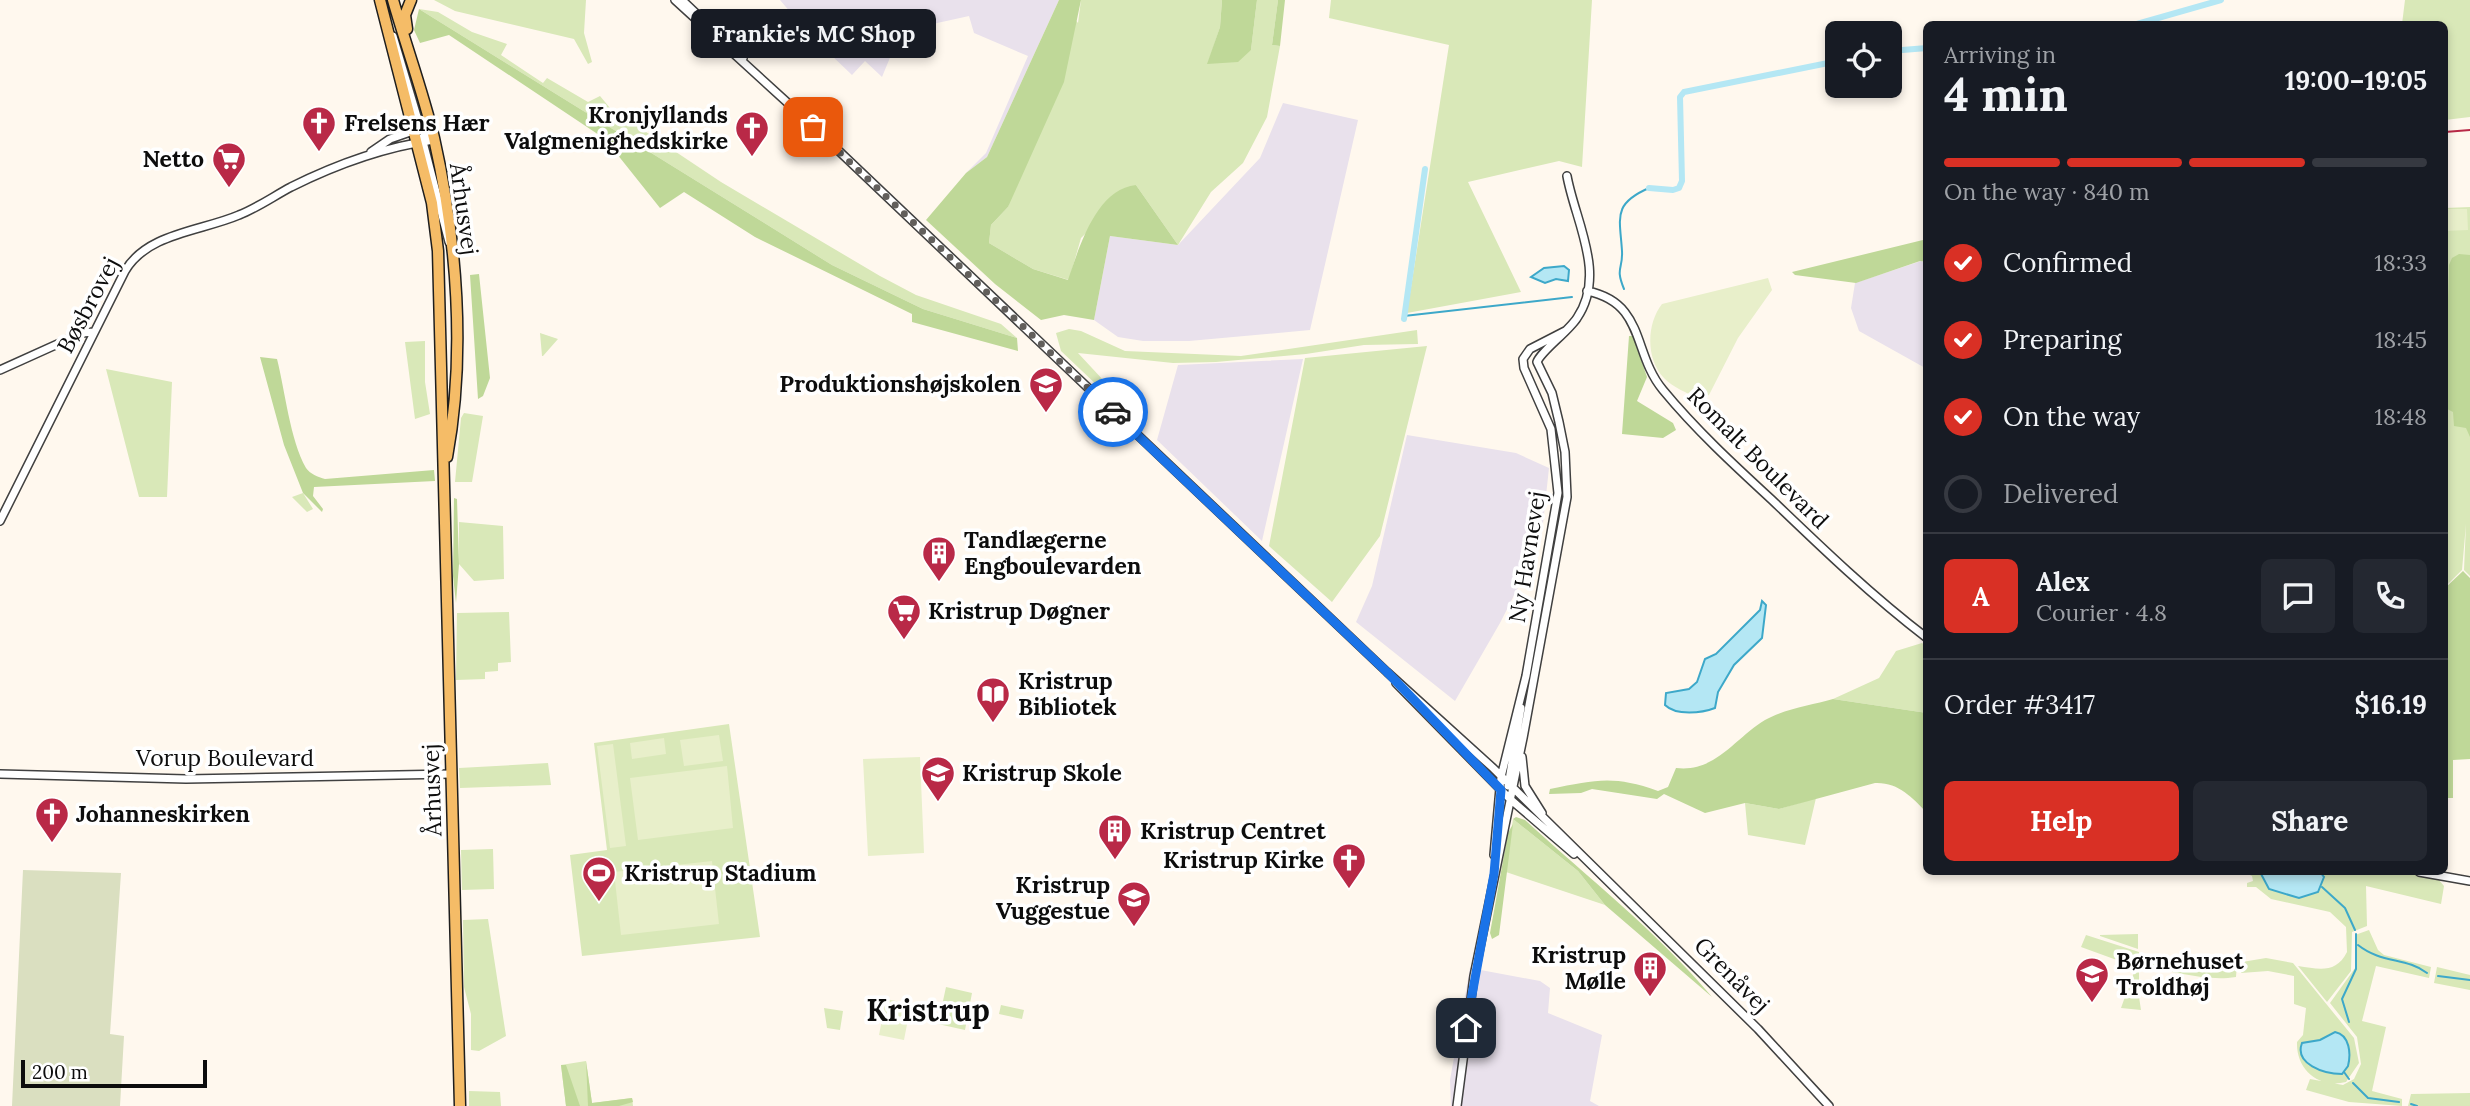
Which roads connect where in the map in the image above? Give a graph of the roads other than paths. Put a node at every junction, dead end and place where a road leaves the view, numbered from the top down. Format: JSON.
{"nodes":[{"id":1,"x":380,"y":0,"type":"edge"},
{"id":2,"x":393,"y":0,"type":"edge"},
{"id":3,"x":411,"y":0,"type":"edge"},
{"id":4,"x":675,"y":0,"type":"edge"},
{"id":5,"x":682,"y":0,"type":"edge"},
{"id":6,"x":411,"y":64,"type":"junction"},
{"id":7,"x":790,"y":105,"type":"junction"},
{"id":8,"x":424,"y":135,"type":"junction"},
{"id":9,"x":364,"y":157,"type":"junction"},
{"id":10,"x":1567,"y":176,"type":"dead end"},
{"id":11,"x":1587,"y":291,"type":"junction"},
{"id":12,"x":1567,"y":330,"type":"junction"},
{"id":13,"x":94,"y":332,"type":"junction"},
{"id":14,"x":0,"y":370,"type":"edge"},
{"id":15,"x":445,"y":472,"type":"junction"},
{"id":16,"x":0,"y":521,"type":"edge"},
{"id":17,"x":1923,"y":635,"type":"edge"},
{"id":18,"x":1387,"y":672,"type":"junction"},
{"id":19,"x":1520,"y":693,"type":"junction"},
{"id":20,"x":1521,"y":746,"type":"junction"},
{"id":21,"x":0,"y":774,"type":"edge"},
{"id":22,"x":451,"y":774,"type":"junction"},
{"id":23,"x":1502,"y":777,"type":"junction"},
{"id":24,"x":1510,"y":787,"type":"junction"},
{"id":25,"x":1501,"y":790,"type":"junction"},
{"id":26,"x":1510,"y":799,"type":"junction"},
{"id":27,"x":1568,"y":842,"type":"junction"},
{"id":28,"x":1494,"y":874,"type":"junction"},
{"id":29,"x":2436,"y":875,"type":"edge"},
{"id":30,"x":1603,"y":876,"type":"junction"},
{"id":31,"x":2470,"y":881,"type":"edge"},
{"id":32,"x":460,"y":1106,"type":"edge"},
{"id":33,"x":1457,"y":1106,"type":"edge"},
{"id":34,"x":1829,"y":1106,"type":"edge"}],
"edges":[{"from":1,"to":8,"type":"main road","name":"Århusvej"},
{"from":2,"to":6,"type":"main road","name":"Århusvej"},
{"from":3,"to":6,"type":"main road"},
{"from":4,"to":7,"type":"street","name":"Grenåvej"},
{"from":5,"to":7,"type":"street","name":"Grenåvej"},
{"from":6,"to":8,"type":"main road","name":"Århusvej"},
{"from":7,"to":18,"type":"street","name":"Grenåvej"},
{"from":8,"to":9,"type":"street","name":"Bøsbrovej"},
{"from":8,"to":9,"type":"street","name":"Bøsbrovej"},
{"from":8,"to":15,"type":"main road","name":"Århusvej"},
{"from":8,"to":15,"type":"main road","name":"Århusvej"},
{"from":9,"to":13,"type":"street","name":"Bøsbrovej"},
{"from":10,"to":11,"type":"street","name":"Ny Havnevej"},
{"from":11,"to":12,"type":"street","name":"Ny Havnevej"},
{"from":11,"to":17,"type":"street","name":"Romalt Boulevard"},
{"from":12,"to":19,"type":"street","name":"Ny Havnevej"},
{"from":12,"to":20,"type":"street","name":"Ny Havnevej"},
{"from":13,"to":14,"type":"street"},
{"from":13,"to":16,"type":"street","name":"Bøsbrovej"},
{"from":15,"to":22,"type":"main road","name":"Århusvej"},
{"from":18,"to":23,"type":"street","name":"Grenåvej"},
{"from":18,"to":25,"type":"street","name":"Grenåvej"},
{"from":19,"to":23,"type":"street","name":"Ny Havnevej"},
{"from":19,"to":24,"type":"street"},
{"from":20,"to":24,"type":"street","name":"Ny Havnevej"},
{"from":20,"to":27,"type":"street"},
{"from":21,"to":22,"type":"street","name":"Vorup Boulevard"},
{"from":22,"to":32,"type":"main road","name":"Århusvej"},
{"from":23,"to":24,"type":"street","name":"Grenåvej"},
{"from":23,"to":25,"type":"street","name":"Ny Havnevej"},
{"from":24,"to":26,"type":"street"},
{"from":24,"to":27,"type":"street","name":"Grenåvej"},
{"from":25,"to":26,"type":"street","name":"Grenåvej"},
{"from":25,"to":28,"type":"street","name":"Ny Havnevej"},
{"from":26,"to":28,"type":"street"},
{"from":26,"to":30,"type":"street","name":"Grenåvej"},
{"from":27,"to":30,"type":"street","name":"Grenåvej"},
{"from":28,"to":33,"type":"street"},
{"from":29,"to":31,"type":"street"},
{"from":30,"to":34,"type":"street","name":"Grenåvej"}]}
